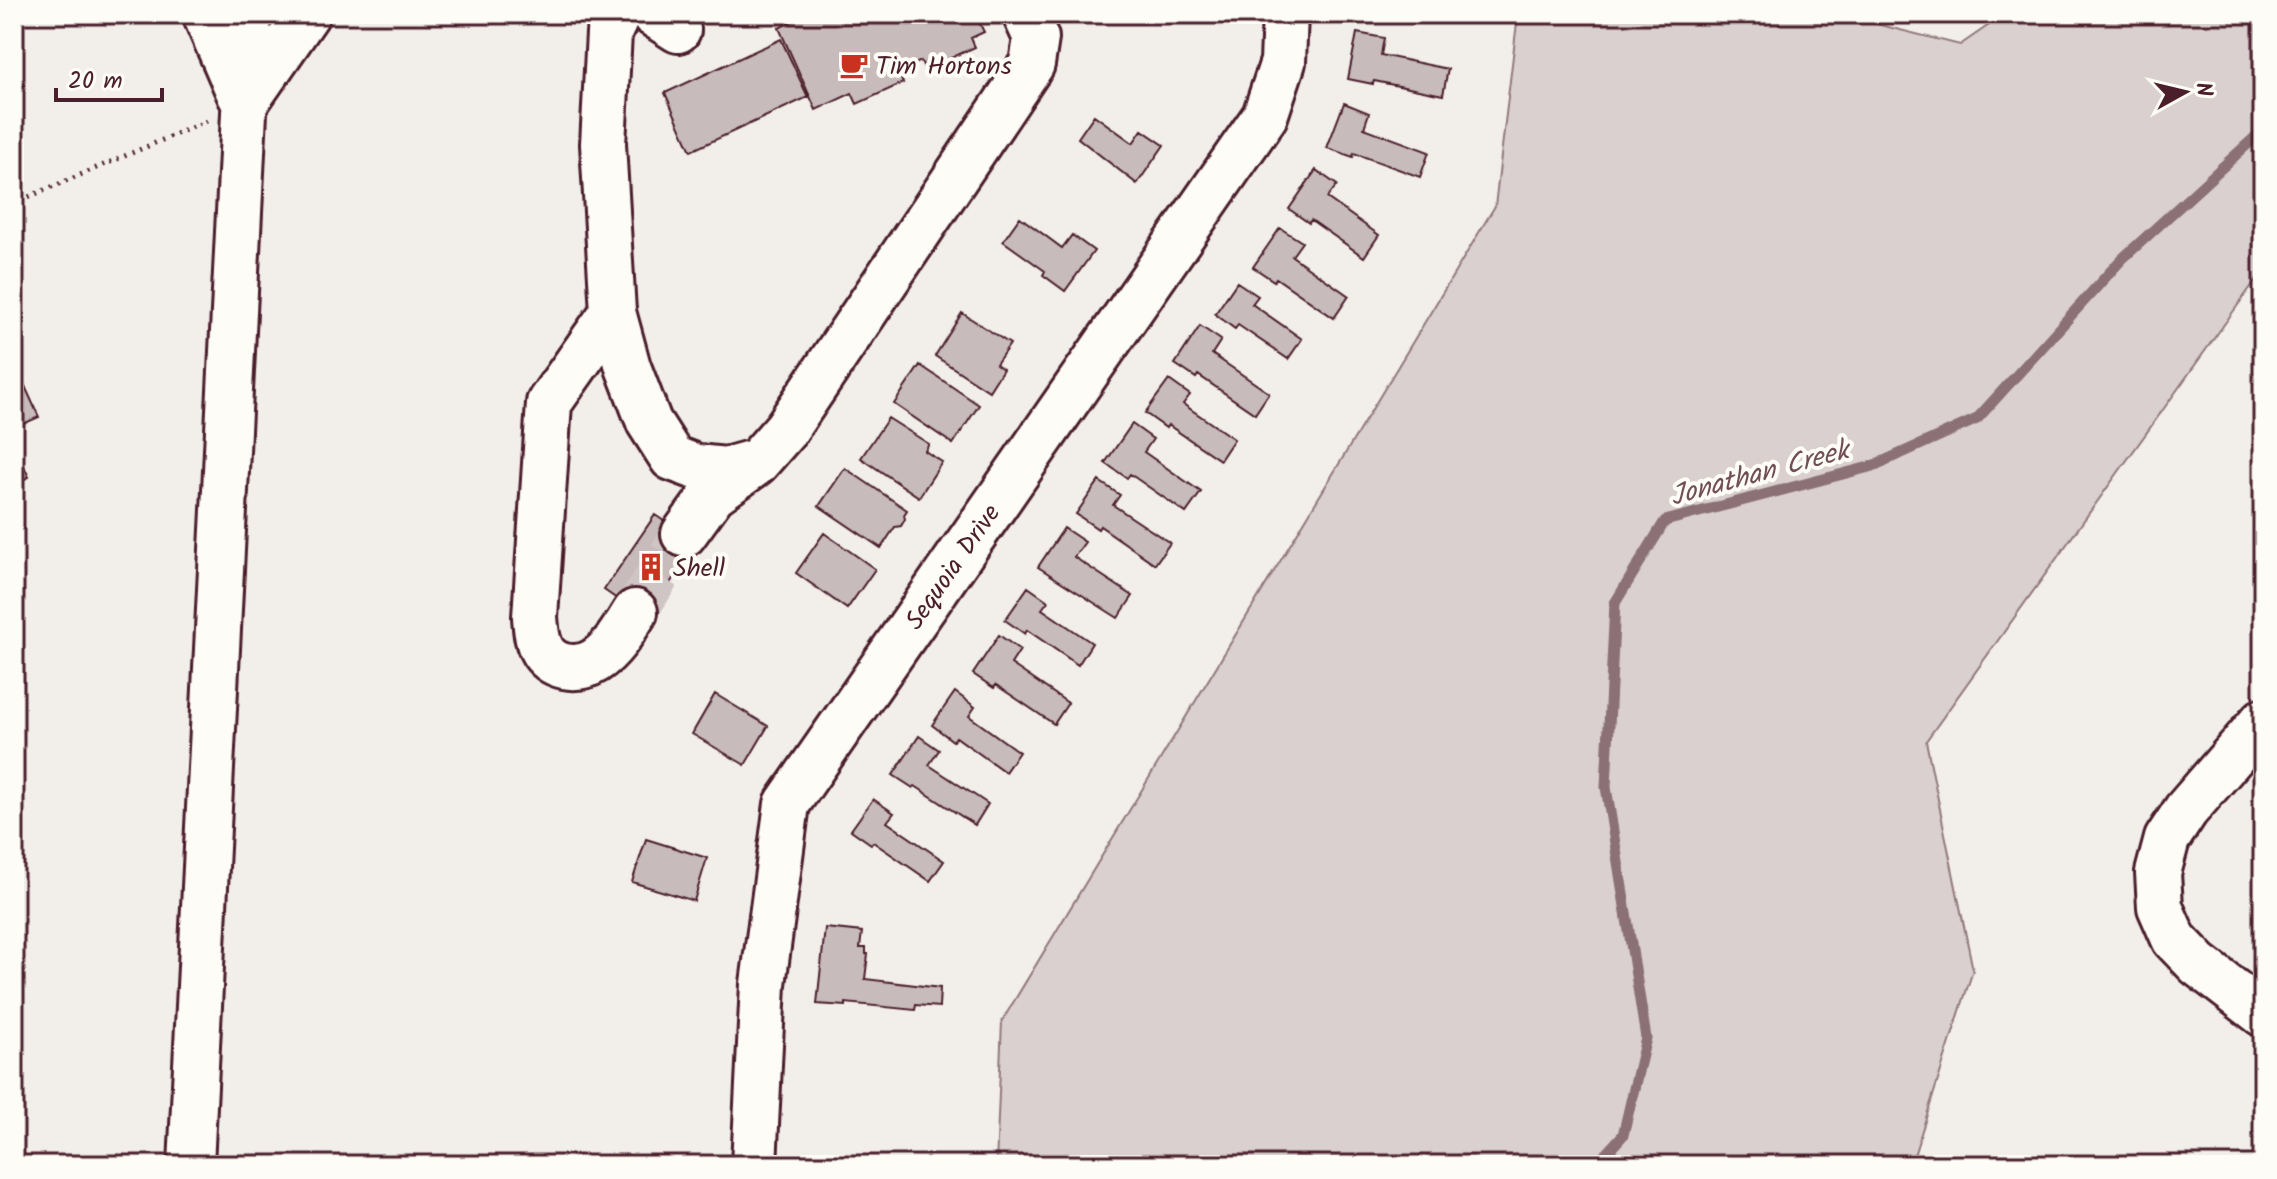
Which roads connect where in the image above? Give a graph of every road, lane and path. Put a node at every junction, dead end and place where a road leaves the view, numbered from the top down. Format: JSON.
{"nodes":[{"id":1,"x":205,"y":14,"type":"edge"},
{"id":2,"x":249,"y":14,"type":"edge"},
{"id":3,"x":307,"y":14,"type":"edge"},
{"id":4,"x":618,"y":14,"type":"edge"},
{"id":5,"x":626,"y":14,"type":"edge"},
{"id":6,"x":999,"y":14,"type":"edge"},
{"id":7,"x":1025,"y":14,"type":"edge"},
{"id":8,"x":1285,"y":14,"type":"edge"},
{"id":9,"x":244,"y":105,"type":"junction"},
{"id":10,"x":14,"y":203,"type":"edge"},
{"id":11,"x":613,"y":312,"type":"junction"},
{"id":12,"x":758,"y":461,"type":"junction"},
{"id":13,"x":684,"y":534,"type":"tunnel mouth"},
{"id":14,"x":635,"y":612,"type":"tunnel mouth"},
{"id":15,"x":2263,"y":721,"type":"edge"},
{"id":16,"x":2263,"y":1014,"type":"edge"},
{"id":17,"x":191,"y":1165,"type":"edge"},
{"id":18,"x":754,"y":1165,"type":"edge"}],
"edges":[{"from":1,"to":9,"type":"street"},
{"from":2,"to":9,"type":"street"},
{"from":3,"to":9,"type":"street"},
{"from":4,"to":11,"type":"street"},
{"from":5,"to":6,"type":"street"},
{"from":7,"to":12,"type":"street"},
{"from":8,"to":18,"type":"street","name":"Sequoia Drive"},
{"from":9,"to":10,"type":"path"},
{"from":9,"to":17,"type":"street"},
{"from":11,"to":12,"type":"street"},
{"from":11,"to":14,"type":"street"},
{"from":12,"to":13,"type":"street"},
{"from":15,"to":16,"type":"street"}]}
